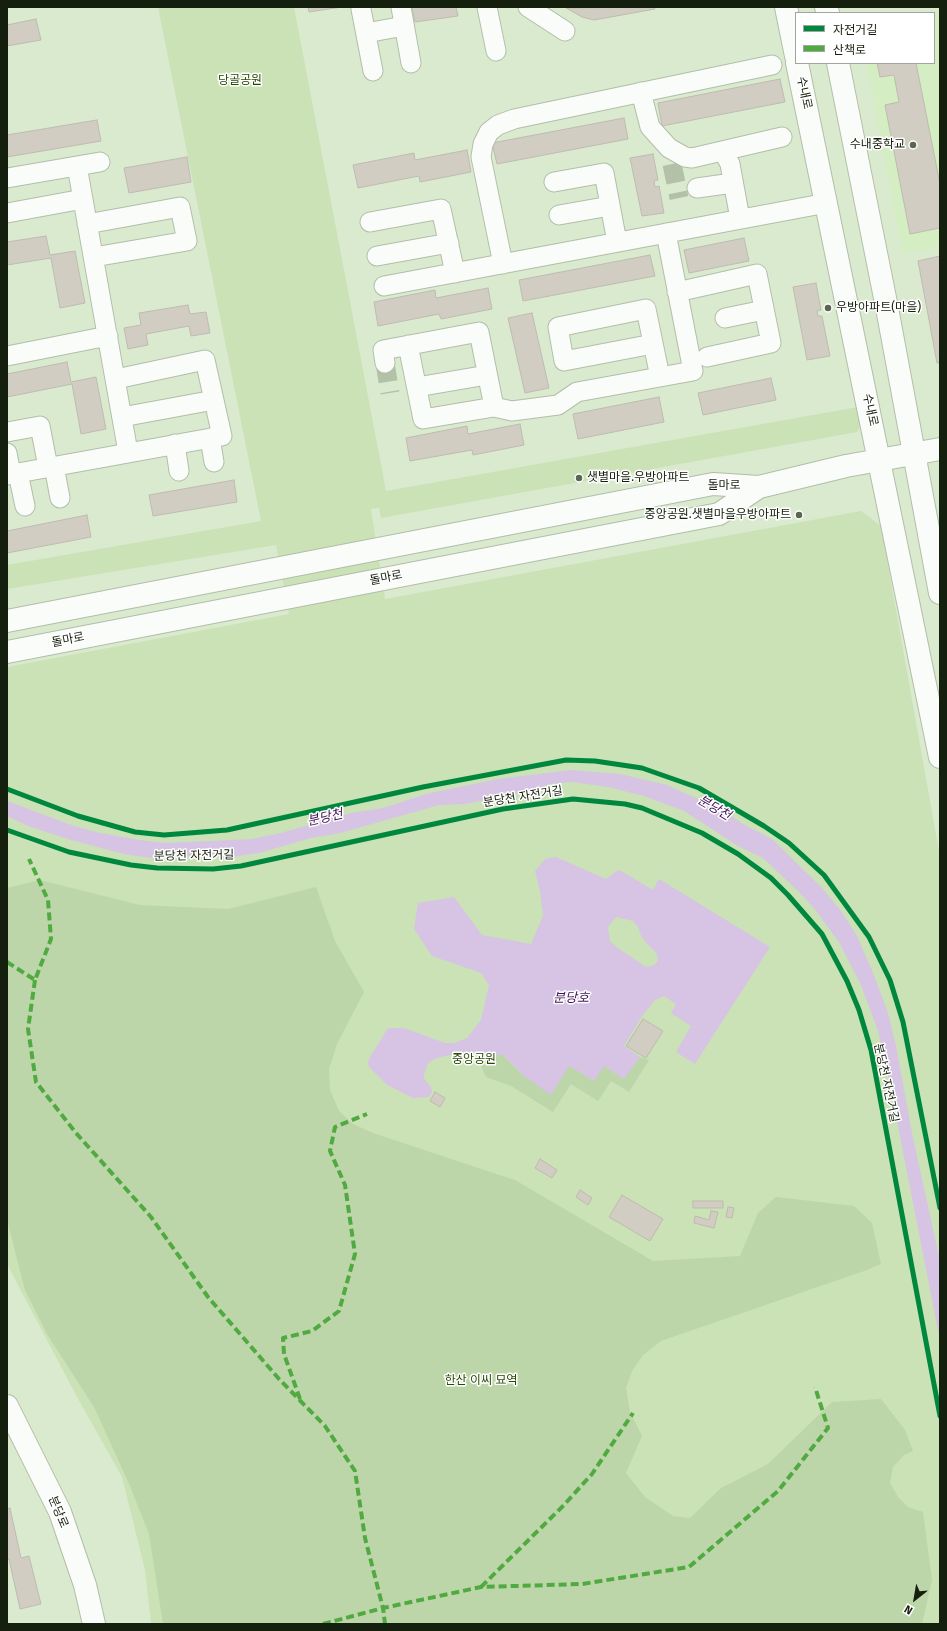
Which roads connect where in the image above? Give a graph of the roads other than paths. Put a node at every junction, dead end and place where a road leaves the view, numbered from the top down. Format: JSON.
{"nodes":[{"id":1,"x":401,"y":7,"type":"edge"},
{"id":2,"x":487,"y":7,"type":"edge"},
{"id":3,"x":528,"y":7,"type":"edge"},
{"id":4,"x":786,"y":7,"type":"edge"},
{"id":5,"x":361,"y":9,"type":"dead end"},
{"id":6,"x":404,"y":26,"type":"junction"},
{"id":7,"x":565,"y":31,"type":"dead end"},
{"id":8,"x":366,"y":33,"type":"junction"},
{"id":9,"x":496,"y":51,"type":"dead end"},
{"id":10,"x":795,"y":51,"type":"edge"},
{"id":11,"x":411,"y":63,"type":"dead end"},
{"id":12,"x":797,"y":64,"type":"edge"},
{"id":13,"x":838,"y":64,"type":"edge"},
{"id":14,"x":772,"y":65,"type":"dead end"},
{"id":15,"x":373,"y":71,"type":"dead end"},
{"id":16,"x":641,"y":92,"type":"junction"},
{"id":17,"x":782,"y":138,"type":"dead end"},
{"id":18,"x":723,"y":151,"type":"junction"},
{"id":19,"x":100,"y":162,"type":"dead end"},
{"id":20,"x":77,"y":166,"type":"junction"},
{"id":21,"x":7,"y":178,"type":"edge"},
{"id":22,"x":554,"y":182,"type":"dead end"},
{"id":23,"x":733,"y":183,"type":"junction"},
{"id":24,"x":697,"y":188,"type":"dead end"},
{"id":25,"x":83,"y":199,"type":"junction"},
{"id":26,"x":827,"y":204,"type":"junction"},
{"id":27,"x":610,"y":206,"type":"junction"},
{"id":28,"x":7,"y":213,"type":"edge"},
{"id":29,"x":559,"y":215,"type":"dead end"},
{"id":30,"x":740,"y":219,"type":"junction"},
{"id":31,"x":370,"y":222,"type":"dead end"},
{"id":32,"x":87,"y":224,"type":"junction"},
{"id":33,"x":666,"y":233,"type":"junction"},
{"id":34,"x":617,"y":242,"type":"junction"},
{"id":35,"x":449,"y":243,"type":"junction"},
{"id":36,"x":377,"y":256,"type":"dead end"},
{"id":37,"x":94,"y":258,"type":"junction"},
{"id":38,"x":503,"y":264,"type":"junction"},
{"id":39,"x":455,"y":273,"type":"junction"},
{"id":40,"x":384,"y":286,"type":"dead end"},
{"id":41,"x":677,"y":292,"type":"junction"},
{"id":42,"x":764,"y":310,"type":"junction"},
{"id":43,"x":725,"y":318,"type":"dead end"},
{"id":44,"x":108,"y":336,"type":"junction"},
{"id":45,"x":653,"y":344,"type":"junction"},
{"id":46,"x":408,"y":345,"type":"junction"},
{"id":47,"x":7,"y":356,"type":"edge"},
{"id":48,"x":707,"y":357,"type":"dead end"},
{"id":49,"x":385,"y":364,"type":"tunnel mouth"},
{"id":50,"x":487,"y":375,"type":"junction"},
{"id":51,"x":660,"y":377,"type":"junction"},
{"id":52,"x":116,"y":379,"type":"junction"},
{"id":53,"x":417,"y":387,"type":"junction"},
{"id":54,"x":214,"y":400,"type":"junction"},
{"id":55,"x":494,"y":407,"type":"junction"},
{"id":56,"x":122,"y":417,"type":"junction"},
{"id":57,"x":7,"y":432,"type":"edge"},
{"id":58,"x":210,"y":438,"type":"junction"},
{"id":59,"x":175,"y":444,"type":"junction"},
{"id":60,"x":940,"y":449,"type":"edge"},
{"id":61,"x":128,"y":452,"type":"junction"},
{"id":62,"x":7,"y":453,"type":"edge"},
{"id":63,"x":914,"y":453,"type":"junction"},
{"id":64,"x":880,"y":459,"type":"junction"},
{"id":65,"x":214,"y":462,"type":"dead end"},
{"id":66,"x":51,"y":467,"type":"junction"},
{"id":67,"x":179,"y":471,"type":"dead end"},
{"id":68,"x":12,"y":474,"type":"edge"},
{"id":69,"x":759,"y":487,"type":"junction"},
{"id":70,"x":60,"y":498,"type":"dead end"},
{"id":71,"x":25,"y":506,"type":"dead end"},
{"id":72,"x":940,"y":593,"type":"edge"},
{"id":73,"x":7,"y":621,"type":"edge"},
{"id":74,"x":7,"y":652,"type":"edge"},
{"id":75,"x":940,"y":758,"type":"edge"},
{"id":76,"x":7,"y":1406,"type":"edge"},
{"id":77,"x":94,"y":1624,"type":"edge"}],
"edges":[{"from":1,"to":6,"type":"lane"},
{"from":2,"to":9,"type":"lane"},
{"from":3,"to":7,"type":"lane"},
{"from":4,"to":10,"type":"main road"},
{"from":5,"to":8,"type":"lane"},
{"from":6,"to":8,"type":"lane"},
{"from":6,"to":11,"type":"lane"},
{"from":8,"to":15,"type":"lane"},
{"from":12,"to":26,"type":"main road","name":"수내로"},
{"from":13,"to":63,"type":"main road"},
{"from":14,"to":16,"type":"lane"},
{"from":16,"to":18,"type":"lane"},
{"from":16,"to":38,"type":"lane"},
{"from":17,"to":18,"type":"lane"},
{"from":18,"to":23,"type":"lane"},
{"from":19,"to":20,"type":"lane"},
{"from":20,"to":21,"type":"lane"},
{"from":20,"to":25,"type":"lane"},
{"from":22,"to":27,"type":"lane"},
{"from":23,"to":24,"type":"lane"},
{"from":23,"to":30,"type":"lane"},
{"from":25,"to":28,"type":"lane"},
{"from":25,"to":32,"type":"lane"},
{"from":26,"to":30,"type":"lane"},
{"from":26,"to":64,"type":"main road","name":"수내로"},
{"from":27,"to":29,"type":"lane"},
{"from":27,"to":34,"type":"lane"},
{"from":30,"to":33,"type":"lane"},
{"from":31,"to":35,"type":"lane"},
{"from":32,"to":37,"type":"lane"},
{"from":32,"to":37,"type":"lane"},
{"from":33,"to":34,"type":"lane"},
{"from":33,"to":41,"type":"lane"},
{"from":34,"to":38,"type":"lane"},
{"from":35,"to":36,"type":"lane"},
{"from":35,"to":39,"type":"lane"},
{"from":37,"to":44,"type":"lane"},
{"from":38,"to":39,"type":"lane"},
{"from":39,"to":40,"type":"lane"},
{"from":41,"to":42,"type":"lane"},
{"from":41,"to":51,"type":"lane"},
{"from":42,"to":43,"type":"lane"},
{"from":42,"to":48,"type":"lane"},
{"from":44,"to":47,"type":"lane"},
{"from":44,"to":52,"type":"lane"},
{"from":45,"to":45,"type":"lane"},
{"from":45,"to":51,"type":"lane"},
{"from":46,"to":49,"type":"lane"},
{"from":46,"to":50,"type":"lane"},
{"from":46,"to":53,"type":"lane"},
{"from":50,"to":53,"type":"lane"},
{"from":50,"to":55,"type":"lane"},
{"from":51,"to":55,"type":"lane"},
{"from":52,"to":54,"type":"lane"},
{"from":52,"to":56,"type":"lane"},
{"from":53,"to":55,"type":"lane"},
{"from":54,"to":56,"type":"lane"},
{"from":54,"to":58,"type":"lane"},
{"from":56,"to":61,"type":"lane"},
{"from":57,"to":66,"type":"lane"},
{"from":58,"to":59,"type":"lane"},
{"from":58,"to":65,"type":"lane"},
{"from":59,"to":61,"type":"lane"},
{"from":59,"to":67,"type":"lane"},
{"from":60,"to":63,"type":"main road","name":"돌마로"},
{"from":61,"to":66,"type":"lane"},
{"from":62,"to":68,"type":"lane"},
{"from":63,"to":64,"type":"main road","name":"돌마로"},
{"from":63,"to":72,"type":"main road"},
{"from":64,"to":69,"type":"main road","name":"돌마로"},
{"from":64,"to":75,"type":"main road","name":"수내로"},
{"from":66,"to":68,"type":"lane"},
{"from":66,"to":70,"type":"lane"},
{"from":68,"to":71,"type":"lane"},
{"from":69,"to":73,"type":"main road","name":"돌마로"},
{"from":69,"to":74,"type":"main road","name":"돌마로"},
{"from":76,"to":77,"type":"main road","name":"분당로"}]}
